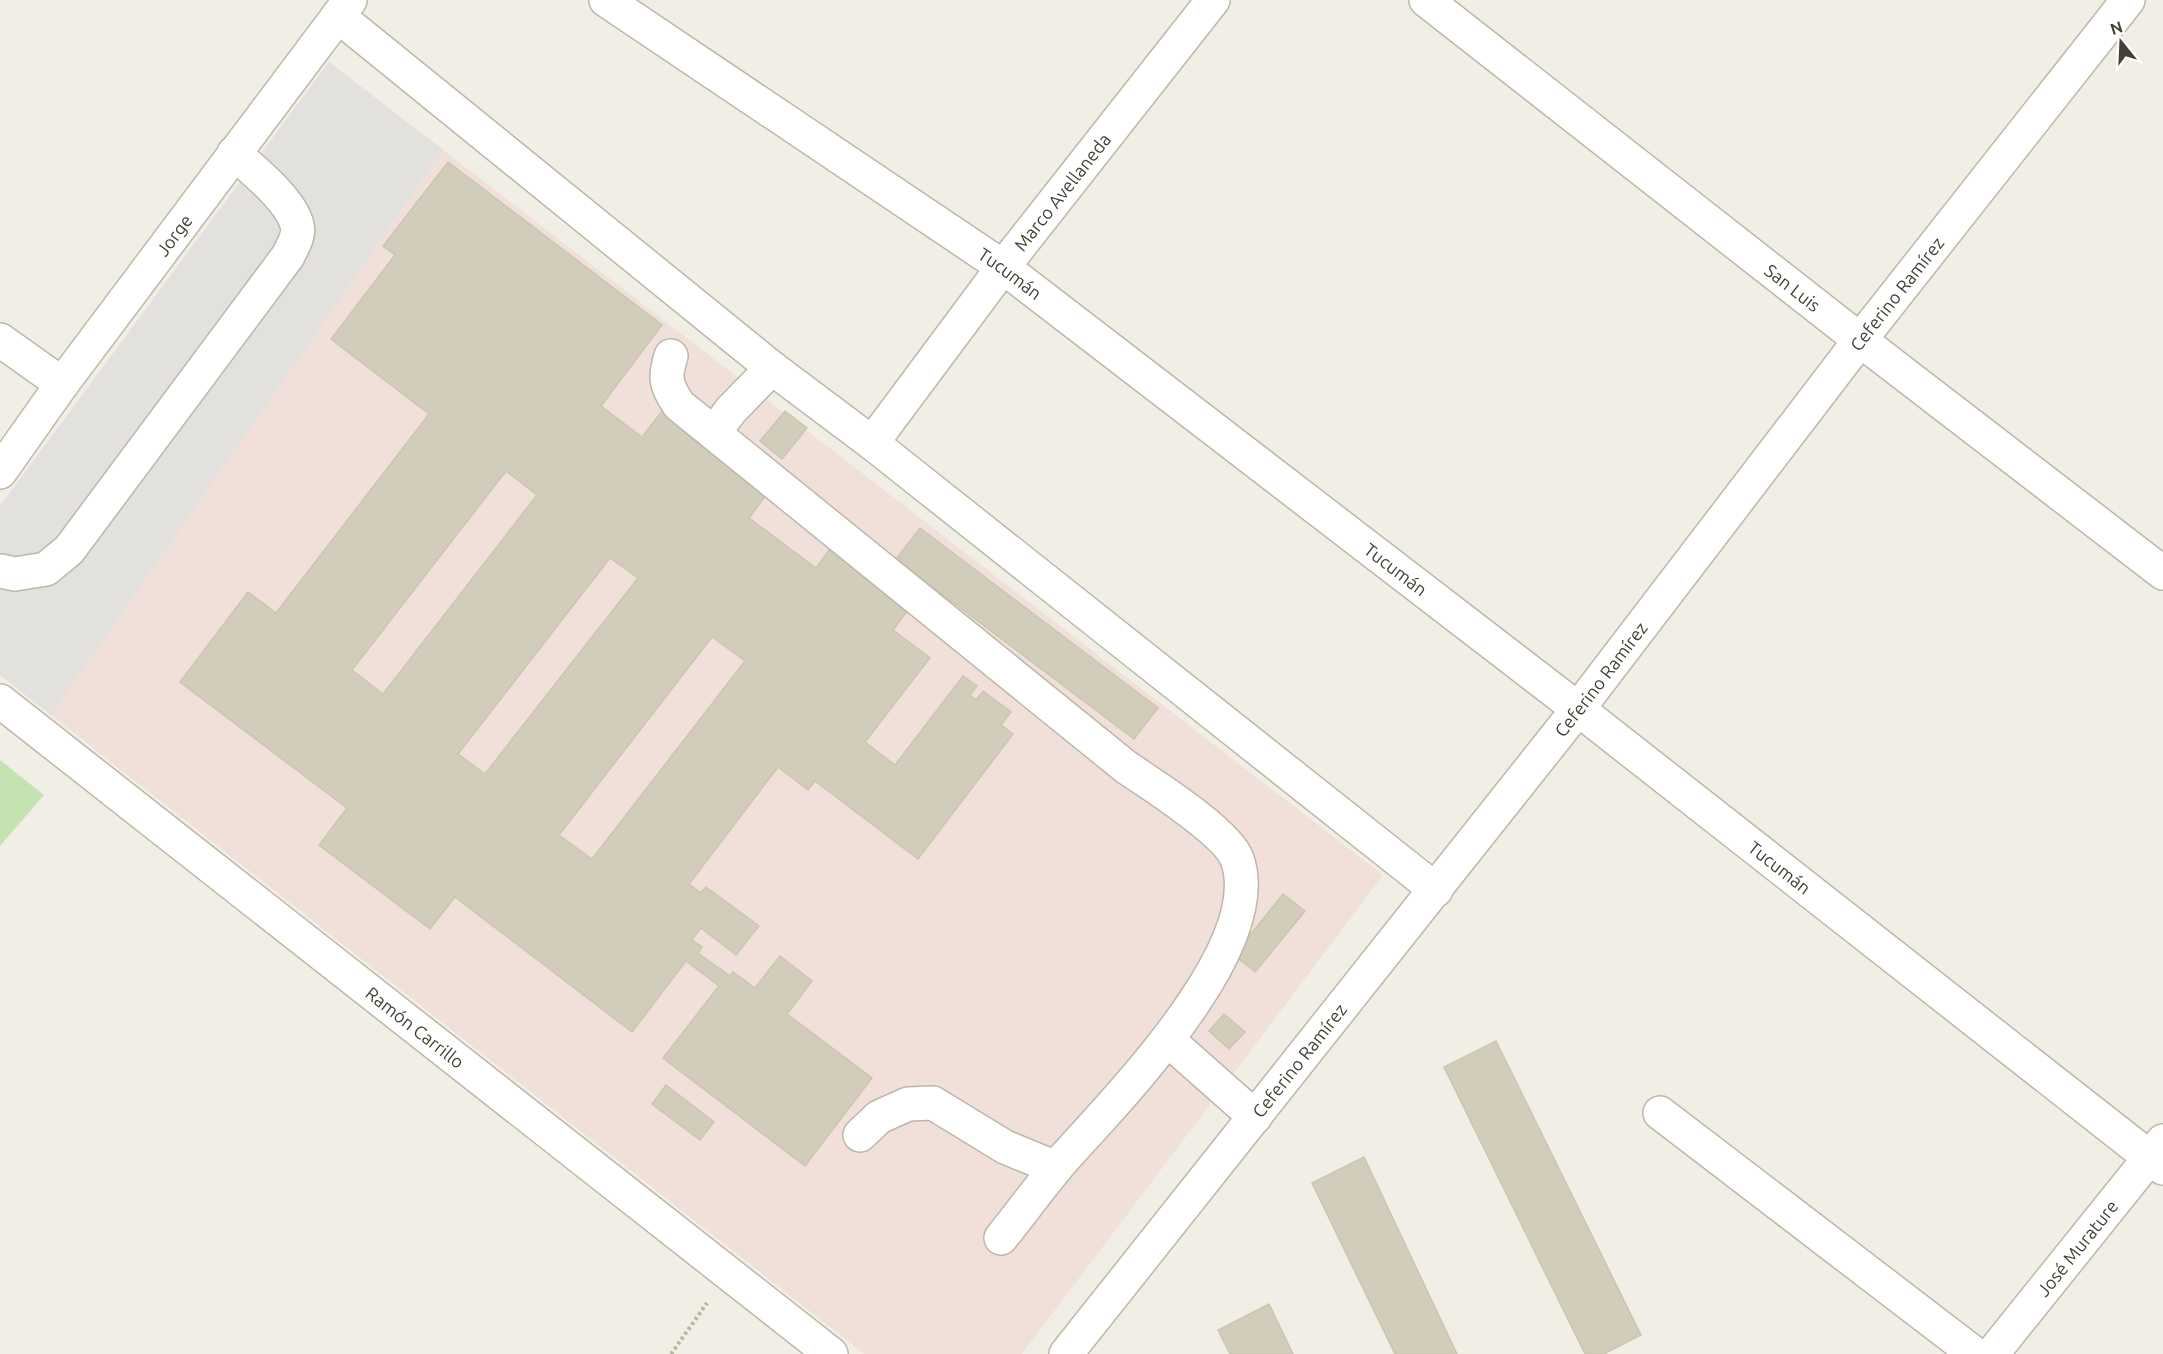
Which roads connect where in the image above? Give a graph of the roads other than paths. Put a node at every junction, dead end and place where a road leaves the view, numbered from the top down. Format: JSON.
{"nodes":[{"id":1,"x":606,"y":0,"type":"edge"},
{"id":2,"x":1213,"y":0,"type":"edge"},
{"id":3,"x":1426,"y":0,"type":"edge"},
{"id":4,"x":2128,"y":0,"type":"edge"},
{"id":5,"x":344,"y":8,"type":"edge"},
{"id":6,"x":234,"y":153,"type":"junction"},
{"id":7,"x":1002,"y":267,"type":"junction"},
{"id":8,"x":0,"y":340,"type":"edge"},
{"id":9,"x":1860,"y":340,"type":"junction"},
{"id":10,"x":671,"y":356,"type":"dead end"},
{"id":11,"x":772,"y":368,"type":"junction"},
{"id":12,"x":62,"y":384,"type":"junction"},
{"id":13,"x":714,"y":433,"type":"junction"},
{"id":14,"x":872,"y":443,"type":"junction"},
{"id":15,"x":0,"y":472,"type":"edge"},
{"id":16,"x":0,"y":571,"type":"edge"},
{"id":17,"x":2163,"y":573,"type":"edge"},
{"id":18,"x":0,"y":701,"type":"edge"},
{"id":19,"x":1578,"y":709,"type":"junction"},
{"id":20,"x":1436,"y":890,"type":"junction"},
{"id":21,"x":1168,"y":1040,"type":"junction"},
{"id":22,"x":1660,"y":1113,"type":"dead end"},
{"id":23,"x":1255,"y":1117,"type":"junction"},
{"id":24,"x":860,"y":1135,"type":"dead end"},
{"id":25,"x":2159,"y":1156,"type":"edge"},
{"id":26,"x":1056,"y":1168,"type":"junction"},
{"id":27,"x":1001,"y":1238,"type":"dead end"},
{"id":28,"x":831,"y":1354,"type":"edge"},
{"id":29,"x":1066,"y":1354,"type":"edge"},
{"id":30,"x":1975,"y":1354,"type":"edge"},
{"id":31,"x":1992,"y":1354,"type":"edge"}],
"edges":[{"from":1,"to":7,"type":"street","name":"Tucumán"},
{"from":2,"to":7,"type":"street","name":"Marco Avellaneda"},
{"from":3,"to":9,"type":"street","name":"San Luis"},
{"from":4,"to":9,"type":"street","name":"Ceferino Ramírez"},
{"from":5,"to":6,"type":"street","name":"Jorge"},
{"from":5,"to":11,"type":"street"},
{"from":6,"to":12,"type":"street","name":"Jorge"},
{"from":6,"to":16,"type":"street"},
{"from":7,"to":14,"type":"street","name":"Marco Avellaneda"},
{"from":7,"to":19,"type":"street","name":"Tucumán"},
{"from":8,"to":12,"type":"street"},
{"from":9,"to":17,"type":"street","name":"San Luis"},
{"from":9,"to":19,"type":"street","name":"Ceferino Ramírez"},
{"from":10,"to":13,"type":"street"},
{"from":11,"to":13,"type":"street"},
{"from":11,"to":14,"type":"street"},
{"from":12,"to":15,"type":"street","name":"Jorge"},
{"from":13,"to":21,"type":"street"},
{"from":14,"to":20,"type":"street"},
{"from":18,"to":28,"type":"street","name":"Ramón Carrillo"},
{"from":19,"to":20,"type":"street","name":"Ceferino Ramírez"},
{"from":19,"to":25,"type":"street","name":"Tucumán"},
{"from":20,"to":23,"type":"street","name":"Ceferino Ramírez"},
{"from":21,"to":23,"type":"street"},
{"from":21,"to":26,"type":"street"},
{"from":22,"to":30,"type":"street"},
{"from":23,"to":29,"type":"street","name":"Ceferino Ramírez"},
{"from":24,"to":26,"type":"street"},
{"from":25,"to":31,"type":"street","name":"José Murature"},
{"from":26,"to":27,"type":"street"}]}
